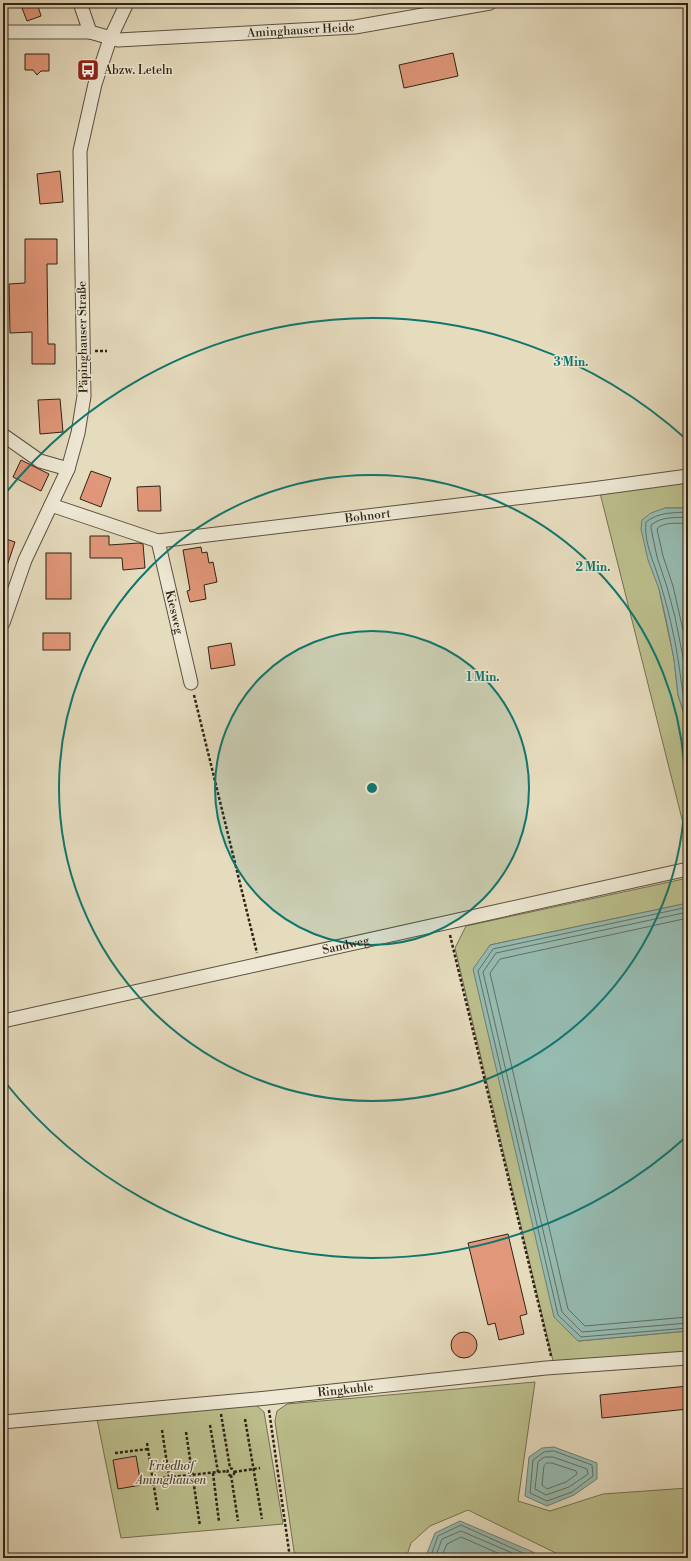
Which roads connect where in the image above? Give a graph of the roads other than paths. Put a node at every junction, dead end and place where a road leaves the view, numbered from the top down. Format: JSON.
{"nodes":[{"id":1,"x":80,"y":3,"type":"edge"},
{"id":2,"x":127,"y":3,"type":"edge"},
{"id":3,"x":490,"y":3,"type":"edge"},
{"id":4,"x":3,"y":32,"type":"edge"},
{"id":5,"x":90,"y":32,"type":"junction"},
{"id":6,"x":110,"y":39,"type":"junction"},
{"id":7,"x":3,"y":435,"type":"edge"},
{"id":8,"x":68,"y":469,"type":"junction"},
{"id":9,"x":688,"y":476,"type":"edge"},
{"id":10,"x":51,"y":505,"type":"junction"},
{"id":11,"x":158,"y":541,"type":"junction"},
{"id":12,"x":3,"y":624,"type":"edge"},
{"id":13,"x":191,"y":683,"type":"road end"},
{"id":14,"x":688,"y":869,"type":"edge"},
{"id":15,"x":3,"y":1020,"type":"edge"},
{"id":16,"x":688,"y":1358,"type":"edge"},
{"id":17,"x":3,"y":1422,"type":"edge"}],
"edges":[{"from":1,"to":5,"type":"street"},
{"from":2,"to":6,"type":"street","name":"Päpinghauser Straße"},
{"from":3,"to":6,"type":"street","name":"Aminghauser Heide"},
{"from":4,"to":5,"type":"street","name":"Aminghauser Heide"},
{"from":5,"to":6,"type":"street","name":"Aminghauser Heide"},
{"from":6,"to":8,"type":"street","name":"Päpinghauser Straße"},
{"from":7,"to":8,"type":"street"},
{"from":8,"to":10,"type":"street","name":"Päpinghauser Straße"},
{"from":9,"to":11,"type":"street","name":"Bohnort"},
{"from":10,"to":11,"type":"street","name":"Bohnort"},
{"from":10,"to":12,"type":"street","name":"Päpinghauser Straße"},
{"from":11,"to":13,"type":"street","name":"Kiesweg"},
{"from":14,"to":15,"type":"street","name":"Sandweg"},
{"from":16,"to":17,"type":"street","name":"Ringkuhle"}]}
